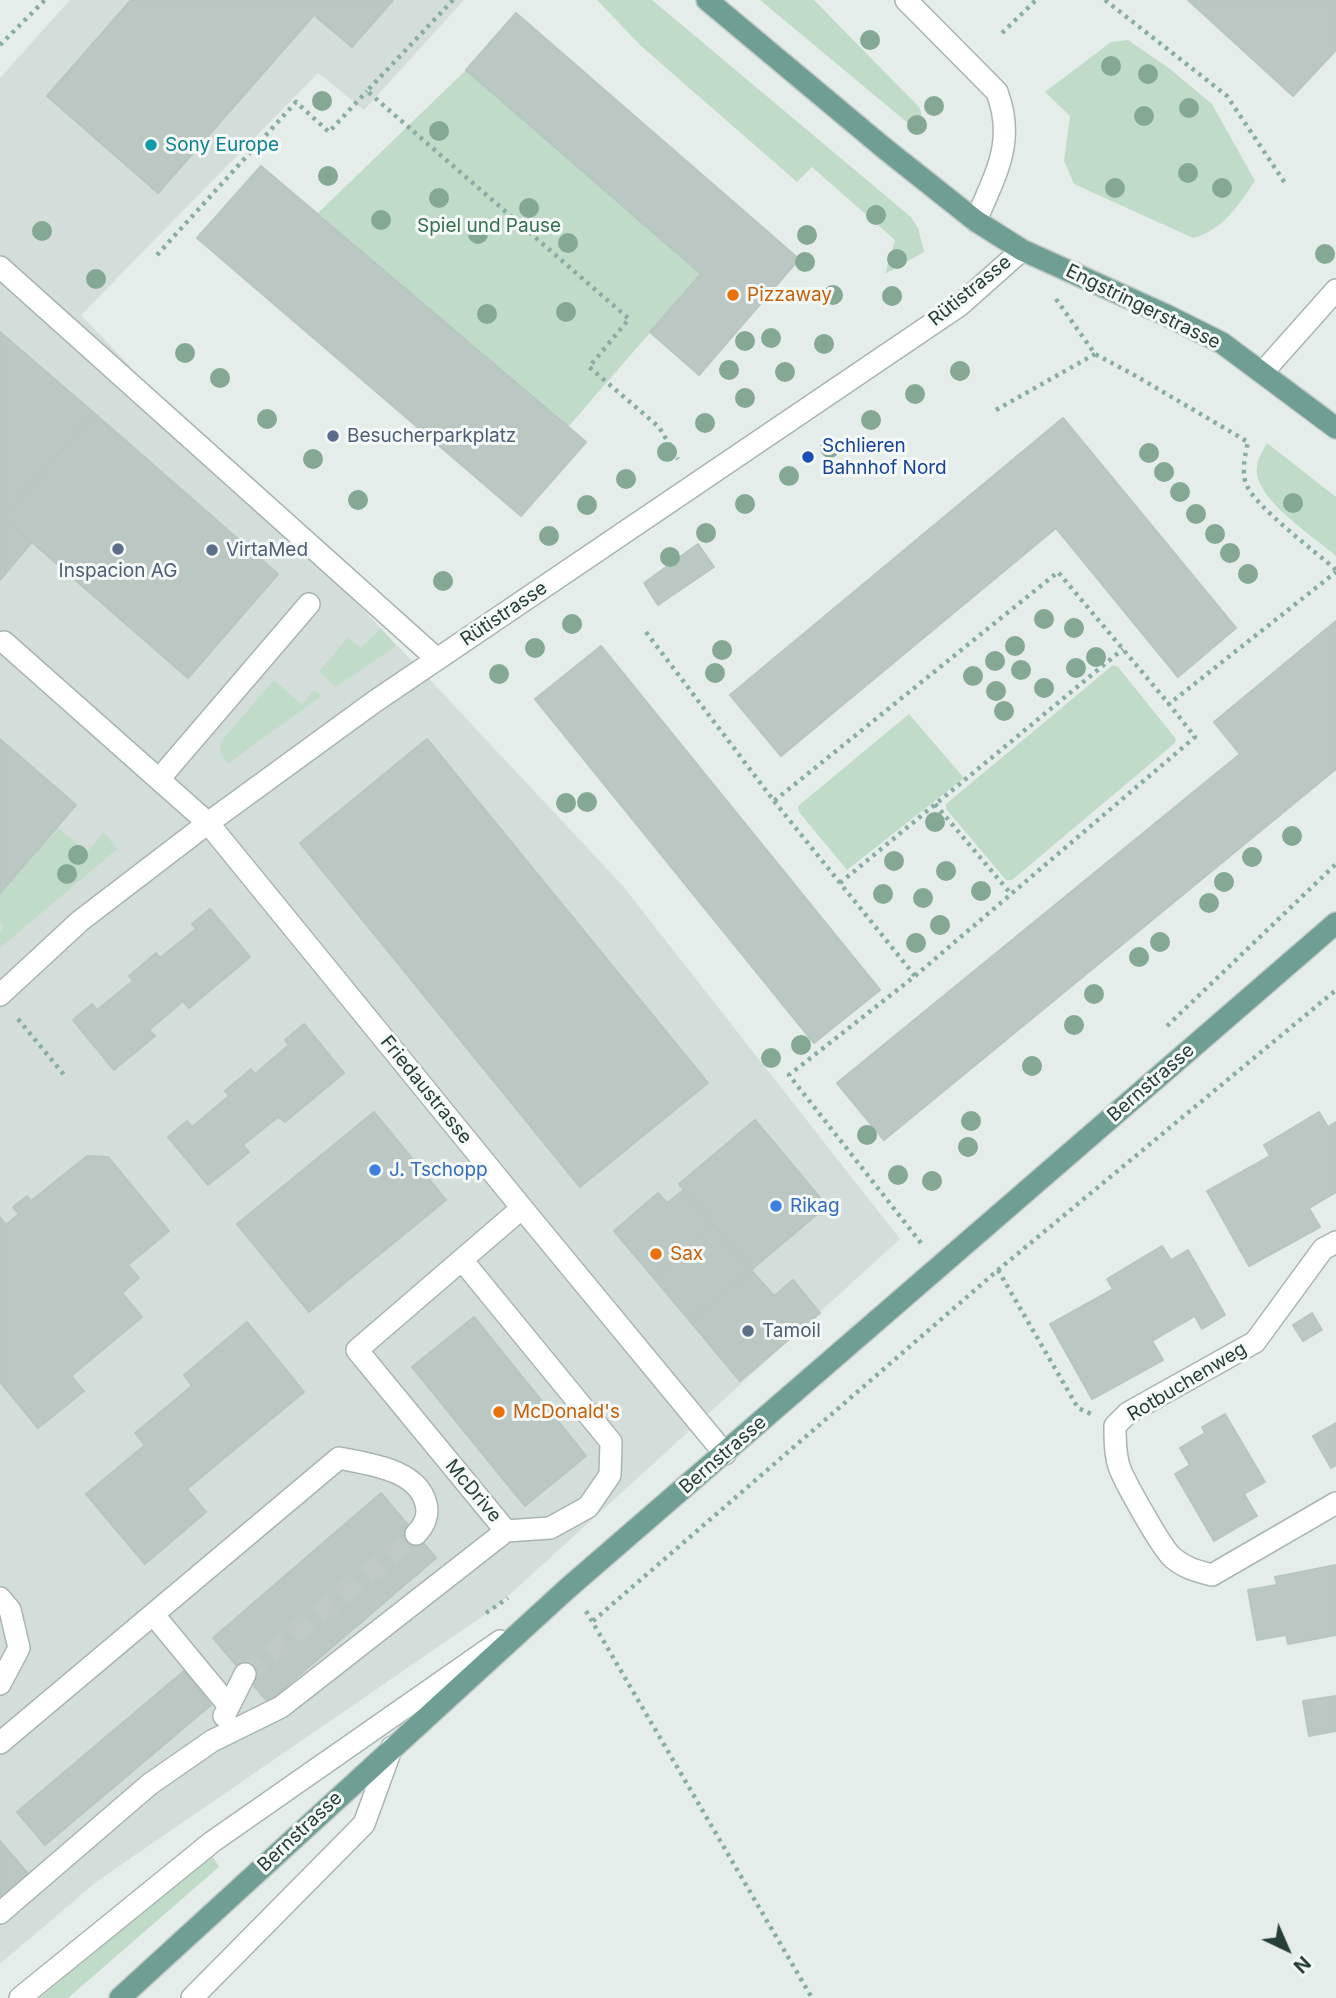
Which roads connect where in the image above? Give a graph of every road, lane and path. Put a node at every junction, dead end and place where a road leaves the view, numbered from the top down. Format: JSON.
{"nodes":[{"id":1,"x":45,"y":0,"type":"edge"},
{"id":2,"x":453,"y":0,"type":"edge"},
{"id":3,"x":707,"y":0,"type":"edge"},
{"id":4,"x":906,"y":0,"type":"edge"},
{"id":5,"x":1036,"y":0,"type":"edge"},
{"id":6,"x":1105,"y":0,"type":"edge"},
{"id":7,"x":1002,"y":33,"type":"dead end"},
{"id":8,"x":0,"y":45,"type":"edge"},
{"id":9,"x":367,"y":91,"type":"junction"},
{"id":10,"x":1285,"y":183,"type":"dead end"},
{"id":11,"x":976,"y":220,"type":"junction"},
{"id":12,"x":1022,"y":250,"type":"junction"},
{"id":13,"x":157,"y":255,"type":"dead end"},
{"id":14,"x":0,"y":267,"type":"edge"},
{"id":15,"x":1336,"y":290,"type":"edge"},
{"id":16,"x":1263,"y":372,"type":"junction"},
{"id":17,"x":996,"y":410,"type":"dead end"},
{"id":18,"x":1336,"y":428,"type":"edge"},
{"id":19,"x":694,"y":485,"type":"junction"},
{"id":20,"x":1336,"y":571,"type":"edge"},
{"id":21,"x":309,"y":604,"type":"dead end"},
{"id":22,"x":646,"y":632,"type":"dead end"},
{"id":23,"x":4,"y":642,"type":"dead end"},
{"id":24,"x":1123,"y":649,"type":"junction"},
{"id":25,"x":437,"y":659,"type":"junction"},
{"id":26,"x":1169,"y":704,"type":"junction"},
{"id":27,"x":160,"y":778,"type":"junction"},
{"id":28,"x":774,"y":801,"type":"junction"},
{"id":29,"x":935,"y":804,"type":"junction"},
{"id":30,"x":208,"y":823,"type":"junction"},
{"id":31,"x":840,"y":883,"type":"junction"},
{"id":32,"x":1010,"y":894,"type":"junction"},
{"id":33,"x":1336,"y":923,"type":"edge"},
{"id":34,"x":915,"y":976,"type":"junction"},
{"id":35,"x":2,"y":990,"type":"edge"},
{"id":36,"x":1336,"y":990,"type":"edge"},
{"id":37,"x":16,"y":1016,"type":"dead end"},
{"id":38,"x":65,"y":1076,"type":"dead end"},
{"id":39,"x":522,"y":1208,"type":"junction"},
{"id":40,"x":1336,"y":1242,"type":"edge"},
{"id":41,"x":924,"y":1246,"type":"dead end"},
{"id":42,"x":462,"y":1261,"type":"junction"},
{"id":43,"x":998,"y":1270,"type":"junction"},
{"id":44,"x":1115,"y":1426,"type":"junction"},
{"id":45,"x":725,"y":1454,"type":"junction"},
{"id":46,"x":1336,"y":1503,"type":"edge"},
{"id":47,"x":506,"y":1531,"type":"junction"},
{"id":48,"x":416,"y":1534,"type":"tunnel mouth"},
{"id":49,"x":568,"y":1588,"type":"junction"},
{"id":50,"x":0,"y":1598,"type":"edge"},
{"id":51,"x":539,"y":1614,"type":"junction"},
{"id":52,"x":153,"y":1615,"type":"junction"},
{"id":53,"x":593,"y":1621,"type":"junction"},
{"id":54,"x":246,"y":1674,"type":"tunnel mouth"},
{"id":55,"x":0,"y":1684,"type":"edge"},
{"id":56,"x":229,"y":1706,"type":"junction"},
{"id":57,"x":212,"y":1741,"type":"junction"},
{"id":58,"x":0,"y":1743,"type":"edge"},
{"id":59,"x":392,"y":1747,"type":"junction"},
{"id":60,"x":0,"y":1913,"type":"edge"},
{"id":61,"x":20,"y":1998,"type":"edge"},
{"id":62,"x":120,"y":1998,"type":"edge"},
{"id":63,"x":192,"y":1998,"type":"edge"},
{"id":64,"x":812,"y":1998,"type":"edge"}],
"edges":[{"from":1,"to":8,"type":"path"},
{"from":2,"to":9,"type":"path"},
{"from":3,"to":11,"type":"main road","name":"Engstringerstrasse"},
{"from":4,"to":11,"type":"street"},
{"from":5,"to":7,"type":"path"},
{"from":6,"to":10,"type":"path"},
{"from":9,"to":13,"type":"path"},
{"from":9,"to":19,"type":"path"},
{"from":11,"to":12,"type":"main road","name":"Engstringerstrasse"},
{"from":12,"to":16,"type":"main road","name":"Engstringerstrasse"},
{"from":12,"to":19,"type":"street","name":"Rütistrasse"},
{"from":14,"to":25,"type":"street"},
{"from":15,"to":16,"type":"street"},
{"from":16,"to":18,"type":"main road","name":"Engstringerstrasse"},
{"from":17,"to":20,"type":"path"},
{"from":19,"to":25,"type":"street","name":"Rütistrasse"},
{"from":20,"to":26,"type":"path"},
{"from":21,"to":27,"type":"street"},
{"from":22,"to":28,"type":"path"},
{"from":23,"to":27,"type":"street","name":"Friedaustrasse"},
{"from":24,"to":26,"type":"path"},
{"from":24,"to":28,"type":"path"},
{"from":24,"to":29,"type":"path"},
{"from":25,"to":30,"type":"street","name":"Rütistrasse"},
{"from":26,"to":32,"type":"path"},
{"from":27,"to":30,"type":"street","name":"Friedaustrasse"},
{"from":28,"to":31,"type":"path"},
{"from":29,"to":31,"type":"path"},
{"from":29,"to":32,"type":"path"},
{"from":30,"to":35,"type":"street","name":"Rütistrasse"},
{"from":30,"to":39,"type":"street","name":"Friedaustrasse"},
{"from":31,"to":34,"type":"path"},
{"from":32,"to":34,"type":"path"},
{"from":33,"to":45,"type":"main road","name":"Bernstrasse"},
{"from":34,"to":41,"type":"path"},
{"from":36,"to":43,"type":"path"},
{"from":37,"to":38,"type":"path"},
{"from":39,"to":42,"type":"street"},
{"from":39,"to":45,"type":"street","name":"Friedaustrasse"},
{"from":40,"to":44,"type":"street","name":"Rotbuchenweg"},
{"from":42,"to":47,"type":"street","name":"McDrive"},
{"from":42,"to":47,"type":"street","name":"McDrive"},
{"from":43,"to":44,"type":"path"},
{"from":43,"to":53,"type":"path"},
{"from":44,"to":46,"type":"street","name":"Rotbuchenweg"},
{"from":45,"to":49,"type":"main road","name":"Bernstrasse"},
{"from":47,"to":57,"type":"street"},
{"from":48,"to":52,"type":"street"},
{"from":49,"to":51,"type":"main road","name":"Bernstrasse"},
{"from":49,"to":53,"type":"path"},
{"from":50,"to":55,"type":"street"},
{"from":51,"to":59,"type":"main road","name":"Bernstrasse"},
{"from":51,"to":61,"type":"street"},
{"from":52,"to":56,"type":"street"},
{"from":52,"to":58,"type":"street"},
{"from":53,"to":64,"type":"path"},
{"from":54,"to":56,"type":"street"},
{"from":56,"to":57,"type":"street"},
{"from":57,"to":60,"type":"street"},
{"from":59,"to":62,"type":"main road","name":"Bernstrasse"},
{"from":59,"to":63,"type":"street"}]}
